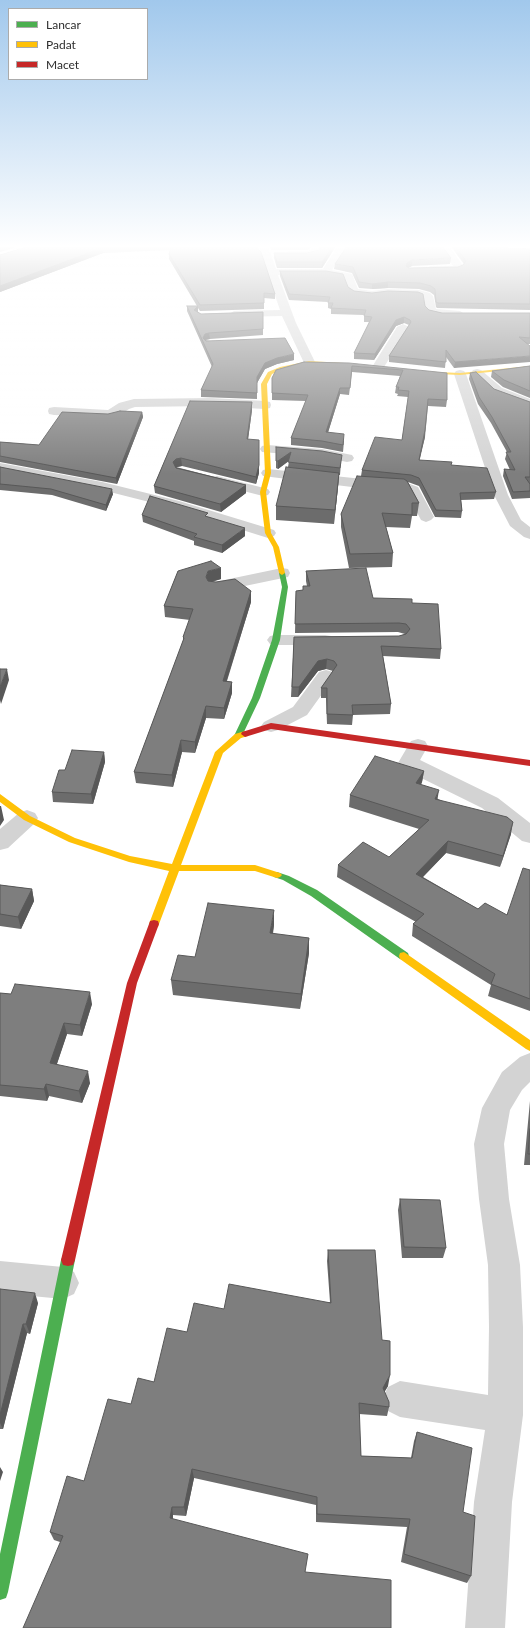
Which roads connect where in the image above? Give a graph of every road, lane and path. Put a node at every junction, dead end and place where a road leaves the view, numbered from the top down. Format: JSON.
{"nodes":[{"id":1,"x":290,"y":322,"type":"edge"},
{"id":2,"x":403,"y":327,"type":"edge"},
{"id":3,"x":297,"y":338,"type":"junction"},
{"id":4,"x":281,"y":339,"type":"edge"},
{"id":5,"x":309,"y":362,"type":"junction"},
{"id":6,"x":351,"y":365,"type":"edge"},
{"id":7,"x":372,"y":366,"type":"joint"},
{"id":8,"x":530,"y":367,"type":"edge"},
{"id":9,"x":390,"y":368,"type":"edge"},
{"id":10,"x":409,"y":371,"type":"edge"},
{"id":11,"x":477,"y":373,"type":"junction"},
{"id":12,"x":460,"y":374,"type":"junction"},
{"id":13,"x":530,"y":404,"type":"edge"},
{"id":14,"x":265,"y":405,"type":"junction"},
{"id":15,"x":54,"y":411,"type":"dead end"},
{"id":16,"x":267,"y":449,"type":"junction"},
{"id":17,"x":347,"y":458,"type":"dead end"},
{"id":18,"x":0,"y":467,"type":"edge"},
{"id":19,"x":268,"y":473,"type":"junction"},
{"id":20,"x":204,"y":476,"type":"edge"},
{"id":21,"x":262,"y":492,"type":"junction"},
{"id":22,"x":426,"y":517,"type":"dead end"},
{"id":23,"x":268,"y":533,"type":"junction"},
{"id":24,"x":530,"y":534,"type":"edge"},
{"id":25,"x":282,"y":573,"type":"junction"},
{"id":26,"x":216,"y":587,"type":"edge"},
{"id":27,"x":345,"y":639,"type":"edge"},
{"id":28,"x":276,"y":640,"type":"junction"},
{"id":29,"x":326,"y":676,"type":"dead end"},
{"id":30,"x":271,"y":726,"type":"junction"},
{"id":31,"x":238,"y":736,"type":"junction"},
{"id":32,"x":418,"y":746,"type":"junction"},
{"id":33,"x":530,"y":763,"type":"edge"},
{"id":34,"x":0,"y":797,"type":"edge"},
{"id":35,"x":27,"y":818,"type":"junction"},
{"id":36,"x":530,"y":835,"type":"edge"},
{"id":37,"x":0,"y":842,"type":"edge"},
{"id":38,"x":174,"y":868,"type":"junction"},
{"id":39,"x":530,"y":1046,"type":"edge"},
{"id":40,"x":530,"y":1065,"type":"edge"},
{"id":41,"x":0,"y":1277,"type":"edge"},
{"id":42,"x":63,"y":1283,"type":"junction"},
{"id":43,"x":400,"y":1399,"type":"dead end"},
{"id":44,"x":506,"y":1415,"type":"junction"},
{"id":45,"x":0,"y":1592,"type":"edge"},
{"id":46,"x":486,"y":1628,"type":"edge"}],
"edges":[{"from":1,"to":3,"type":"street"},
{"from":2,"to":7,"type":"street"},
{"from":3,"to":4,"type":"street"},
{"from":3,"to":5,"type":"street"},
{"from":5,"to":6,"type":"street"},
{"from":5,"to":14,"type":"street"},
{"from":7,"to":9,"type":"street"},
{"from":8,"to":11,"type":"street"},
{"from":10,"to":12,"type":"street"},
{"from":11,"to":12,"type":"street"},
{"from":11,"to":13,"type":"street"},
{"from":12,"to":24,"type":"street"},
{"from":14,"to":15,"type":"street"},
{"from":14,"to":16,"type":"street"},
{"from":16,"to":17,"type":"street"},
{"from":16,"to":19,"type":"street"},
{"from":18,"to":23,"type":"street"},
{"from":19,"to":21,"type":"street"},
{"from":19,"to":22,"type":"street"},
{"from":20,"to":21,"type":"street"},
{"from":21,"to":23,"type":"street"},
{"from":23,"to":25,"type":"street"},
{"from":25,"to":26,"type":"street"},
{"from":25,"to":28,"type":"street"},
{"from":27,"to":28,"type":"street"},
{"from":28,"to":31,"type":"street"},
{"from":29,"to":30,"type":"street"},
{"from":30,"to":31,"type":"street"},
{"from":30,"to":32,"type":"street"},
{"from":31,"to":38,"type":"street"},
{"from":32,"to":33,"type":"street"},
{"from":32,"to":36,"type":"street"},
{"from":34,"to":35,"type":"street"},
{"from":35,"to":37,"type":"street"},
{"from":35,"to":38,"type":"street"},
{"from":38,"to":39,"type":"street"},
{"from":38,"to":42,"type":"street"},
{"from":40,"to":44,"type":"street"},
{"from":41,"to":42,"type":"street"},
{"from":42,"to":45,"type":"street"},
{"from":43,"to":44,"type":"street"},
{"from":44,"to":46,"type":"street"}]}
